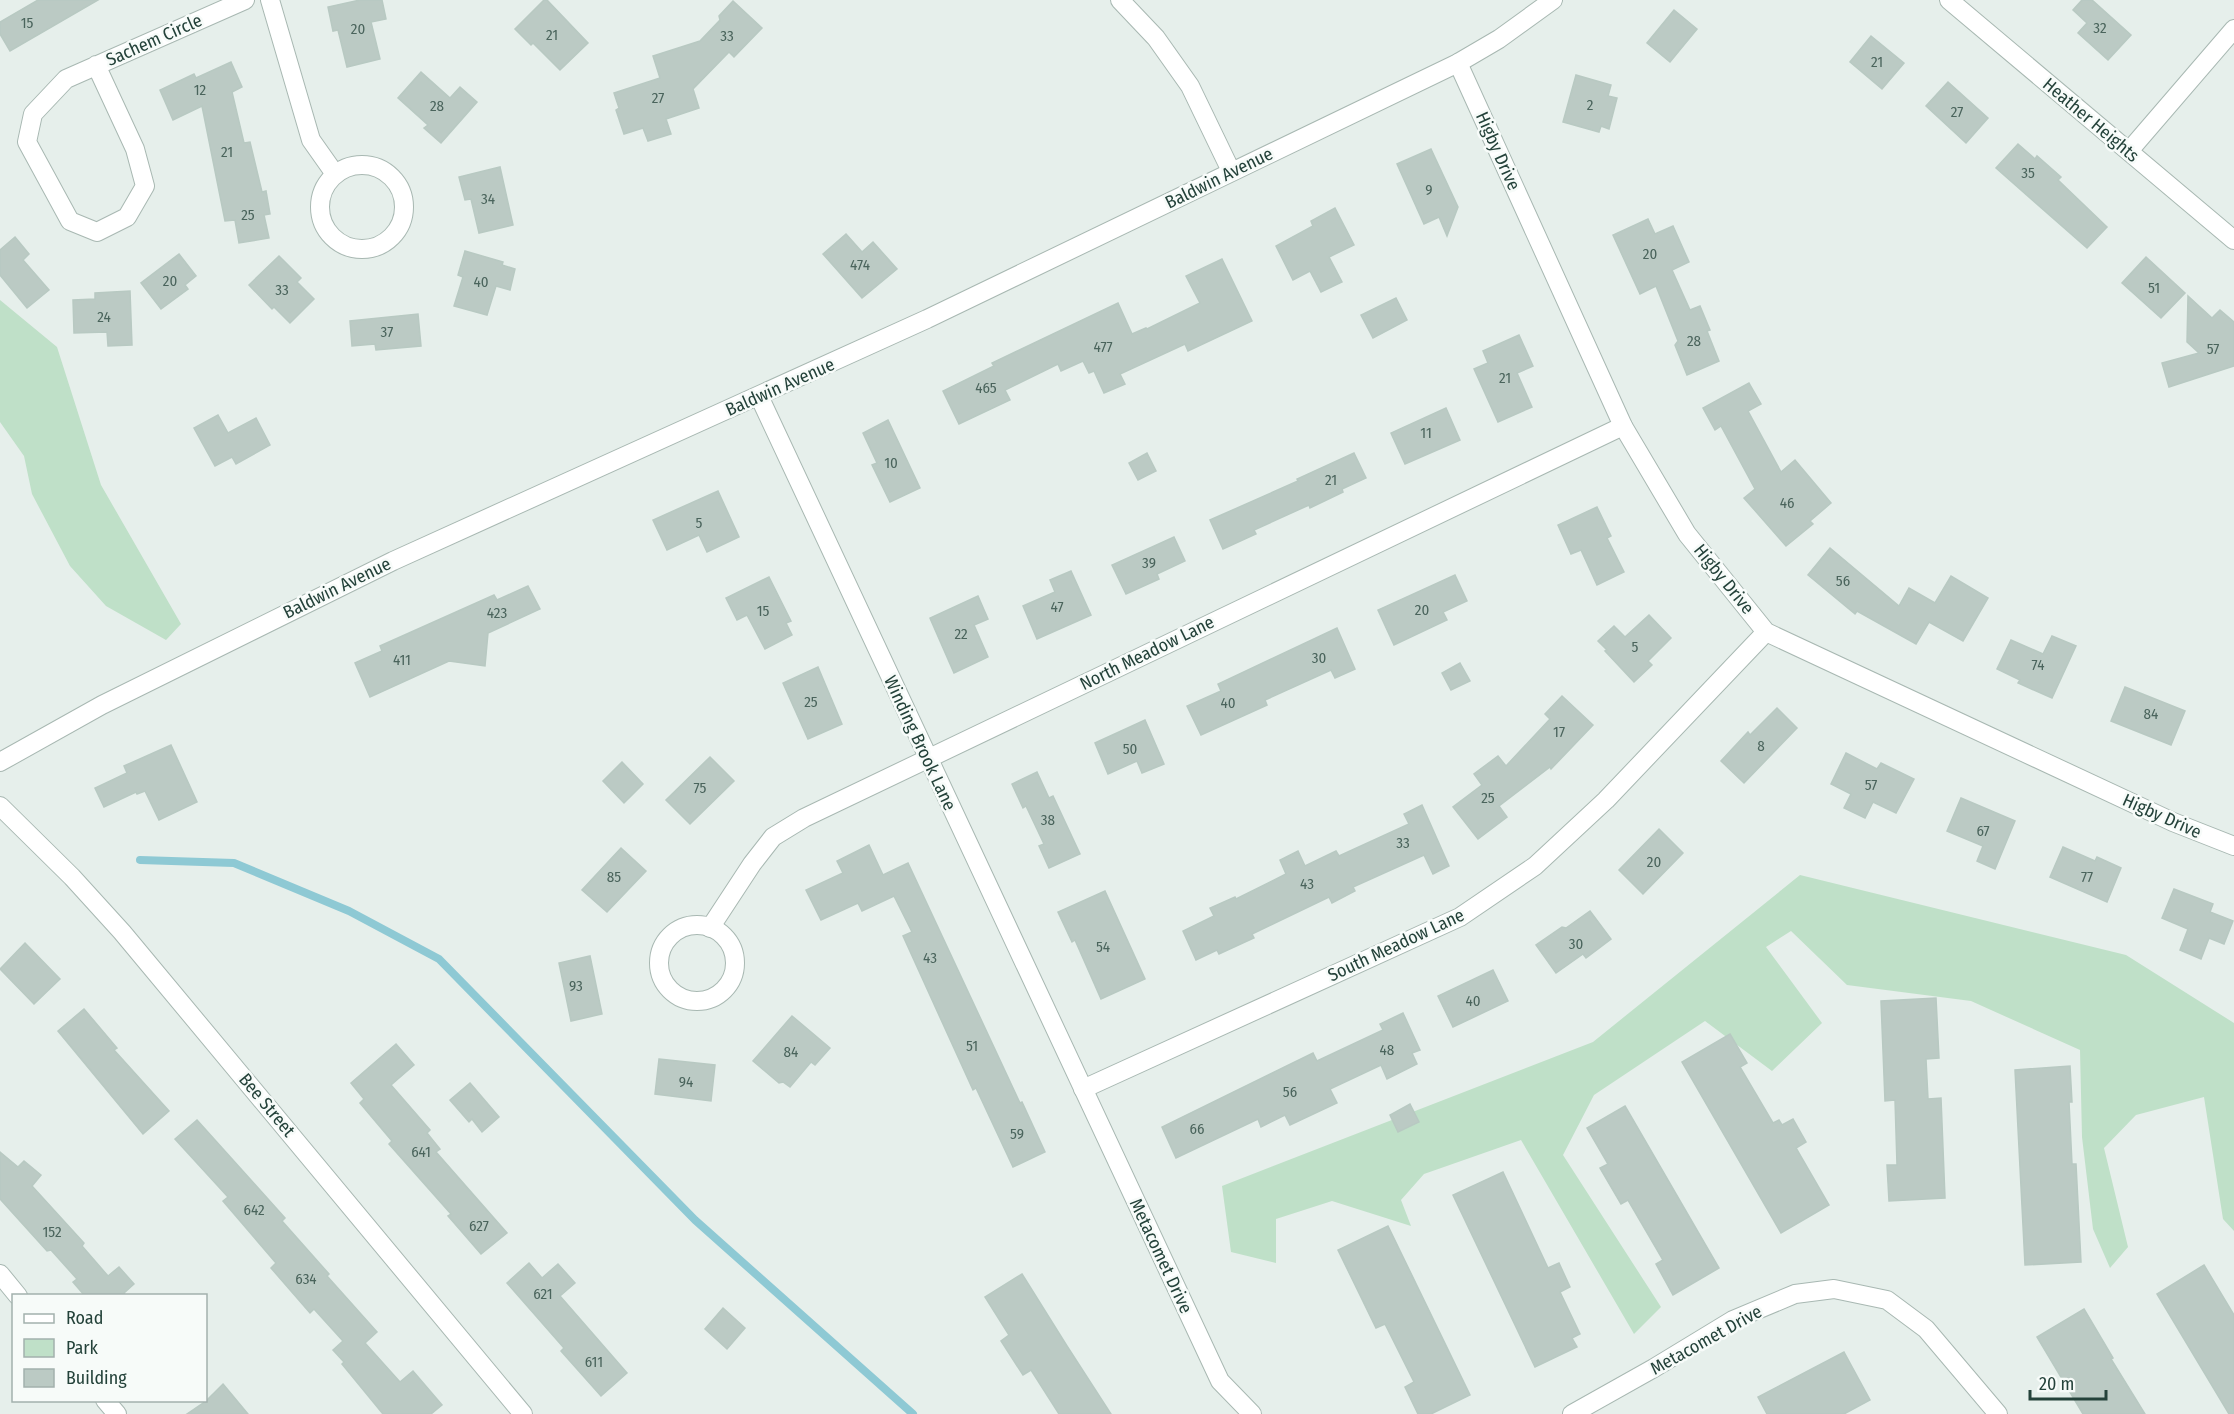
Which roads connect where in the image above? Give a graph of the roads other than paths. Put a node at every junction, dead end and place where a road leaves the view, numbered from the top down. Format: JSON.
{"nodes":[{"id":1,"x":245,"y":0,"type":"edge"},
{"id":2,"x":270,"y":0,"type":"edge"},
{"id":3,"x":1120,"y":0,"type":"edge"},
{"id":4,"x":1553,"y":0,"type":"edge"},
{"id":5,"x":1948,"y":0,"type":"edge"},
{"id":6,"x":2234,"y":28,"type":"edge"},
{"id":7,"x":1458,"y":63,"type":"junction"},
{"id":8,"x":96,"y":65,"type":"junction"},
{"id":9,"x":2129,"y":151,"type":"junction"},
{"id":10,"x":1231,"y":171,"type":"junction"},
{"id":11,"x":335,"y":174,"type":"junction"},
{"id":12,"x":2234,"y":240,"type":"edge"},
{"id":13,"x":759,"y":396,"type":"junction"},
{"id":14,"x":1623,"y":426,"type":"junction"},
{"id":15,"x":1766,"y":632,"type":"junction"},
{"id":16,"x":927,"y":758,"type":"junction"},
{"id":17,"x":0,"y":762,"type":"edge"},
{"id":18,"x":0,"y":806,"type":"edge"},
{"id":19,"x":2234,"y":846,"type":"edge"},
{"id":20,"x":711,"y":928,"type":"junction"},
{"id":21,"x":1083,"y":1089,"type":"junction"},
{"id":22,"x":0,"y":1274,"type":"edge"},
{"id":23,"x":16,"y":1294,"type":"edge"},
{"id":24,"x":106,"y":1402,"type":"edge"},
{"id":25,"x":1582,"y":1412,"type":"edge"},
{"id":26,"x":117,"y":1414,"type":"edge"},
{"id":27,"x":523,"y":1414,"type":"edge"},
{"id":28,"x":1252,"y":1414,"type":"edge"},
{"id":29,"x":1998,"y":1414,"type":"edge"}],
"edges":[{"from":1,"to":8,"type":"street","name":"Sachem Circle"},
{"from":2,"to":11,"type":"street"},
{"from":3,"to":10,"type":"street"},
{"from":4,"to":7,"type":"street","name":"Baldwin Avenue"},
{"from":5,"to":9,"type":"street","name":"Heather Heights"},
{"from":6,"to":9,"type":"street"},
{"from":7,"to":10,"type":"street","name":"Baldwin Avenue"},
{"from":7,"to":14,"type":"street","name":"Higby Drive"},
{"from":8,"to":8,"type":"street","name":"Sachem Circle"},
{"from":9,"to":12,"type":"street","name":"Heather Heights"},
{"from":10,"to":13,"type":"street","name":"Baldwin Avenue"},
{"from":11,"to":11,"type":"street"},
{"from":13,"to":16,"type":"street","name":"Winding Brook Lane"},
{"from":13,"to":17,"type":"street","name":"Baldwin Avenue"},
{"from":14,"to":15,"type":"street","name":"Higby Drive"},
{"from":14,"to":16,"type":"street","name":"North Meadow Lane"},
{"from":15,"to":19,"type":"street","name":"Higby Drive"},
{"from":15,"to":21,"type":"street","name":"South Meadow Lane"},
{"from":16,"to":20,"type":"street","name":"North Meadow Lane"},
{"from":16,"to":21,"type":"street","name":"Winding Brook Lane"},
{"from":18,"to":27,"type":"street","name":"Bee Street"},
{"from":20,"to":20,"type":"street"},
{"from":21,"to":28,"type":"street","name":"Metacomet Drive"},
{"from":22,"to":23,"type":"street"},
{"from":24,"to":26,"type":"street"},
{"from":25,"to":29,"type":"street","name":"Metacomet Drive"}]}
